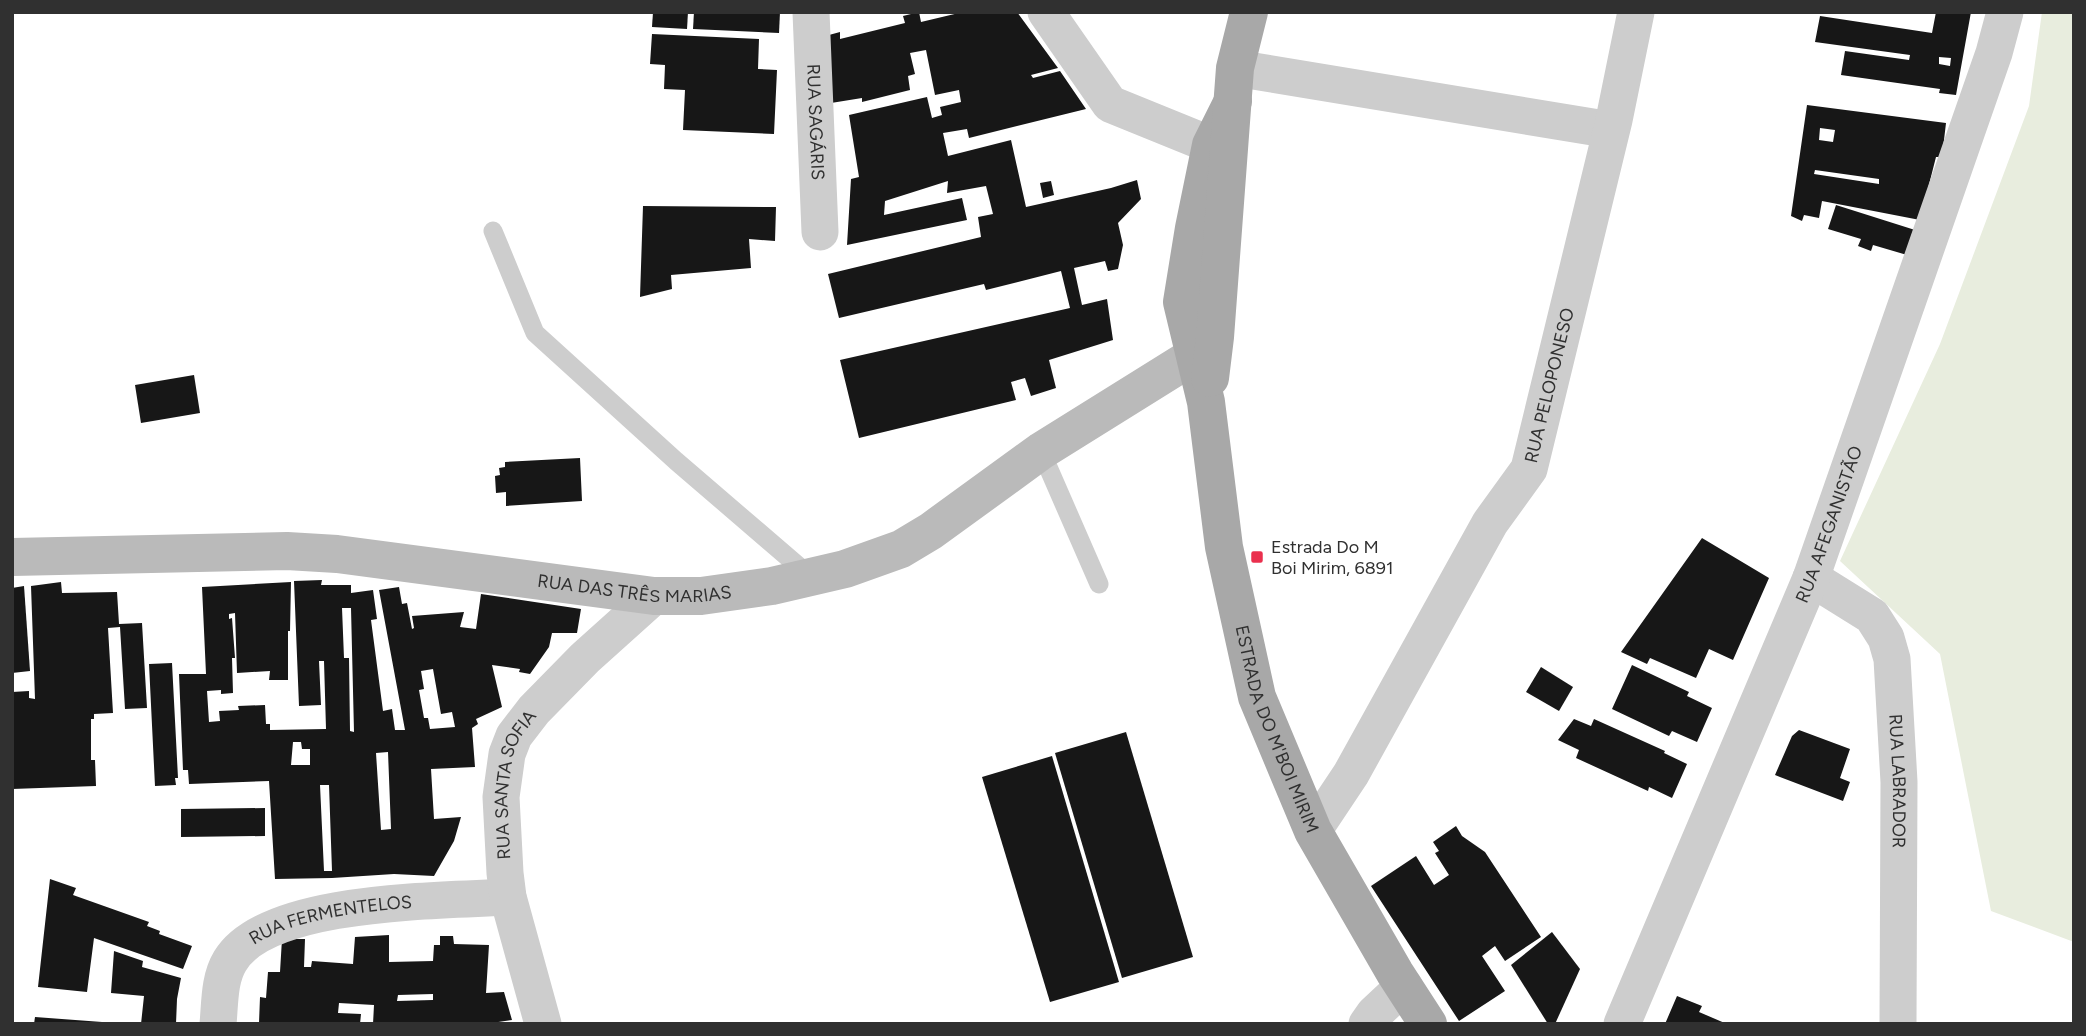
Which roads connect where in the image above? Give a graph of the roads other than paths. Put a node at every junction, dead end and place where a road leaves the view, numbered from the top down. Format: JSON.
{"nodes":[{"id":1,"x":811,"y":12,"type":"edge"},
{"id":2,"x":1046,"y":12,"type":"edge"},
{"id":3,"x":1249,"y":12,"type":"edge"},
{"id":4,"x":1636,"y":12,"type":"edge"},
{"id":5,"x":2005,"y":12,"type":"edge"},
{"id":6,"x":1234,"y":84,"type":"junction"},
{"id":7,"x":1611,"y":130,"type":"junction"},
{"id":8,"x":1211,"y":145,"type":"junction"},
{"id":9,"x":493,"y":232,"type":"dead end"},
{"id":10,"x":820,"y":232,"type":"dead end"},
{"id":11,"x":1195,"y":355,"type":"junction"},
{"id":12,"x":1206,"y":402,"type":"junction"},
{"id":13,"x":1041,"y":451,"type":"junction"},
{"id":14,"x":12,"y":557,"type":"edge"},
{"id":15,"x":811,"y":577,"type":"junction"},
{"id":16,"x":1811,"y":578,"type":"junction"},
{"id":17,"x":1099,"y":584,"type":"dead end"},
{"id":18,"x":654,"y":596,"type":"junction"},
{"id":19,"x":1313,"y":831,"type":"junction"},
{"id":20,"x":508,"y":897,"type":"junction"},
{"id":21,"x":1404,"y":986,"type":"junction"},
{"id":22,"x":218,"y":1024,"type":"edge"},
{"id":23,"x":543,"y":1024,"type":"edge"},
{"id":24,"x":1367,"y":1024,"type":"edge"},
{"id":25,"x":1428,"y":1024,"type":"edge"},
{"id":26,"x":1622,"y":1024,"type":"edge"},
{"id":27,"x":1898,"y":1024,"type":"edge"}],
"edges":[{"from":1,"to":10,"type":"street","name":"RUA SAGÁRIS"},
{"from":2,"to":8,"type":"street"},
{"from":3,"to":6,"type":"main road","name":"ESTRADA DO M'BOI MIRIM"},
{"from":4,"to":7,"type":"street","name":"RUA PELOPONESO"},
{"from":5,"to":16,"type":"street","name":"RUA AFEGANISTÃO"},
{"from":6,"to":7,"type":"street"},
{"from":6,"to":8,"type":"main road","name":"ESTRADA DO M'BOI MIRIM"},
{"from":6,"to":12,"type":"main road","name":"ESTRADA DO M'BOI MIRIM"},
{"from":7,"to":19,"type":"street","name":"RUA PELOPONESO"},
{"from":8,"to":11,"type":"main road","name":"ESTRADA DO M'BOI MIRIM"},
{"from":9,"to":15,"type":"lane"},
{"from":11,"to":12,"type":"main road","name":"ESTRADA DO M'BOI MIRIM"},
{"from":11,"to":13,"type":"street","name":"RUA DAS TRÊS MARIAS"},
{"from":12,"to":19,"type":"main road","name":"ESTRADA DO M'BOI MIRIM"},
{"from":13,"to":15,"type":"street","name":"RUA DAS TRÊS MARIAS"},
{"from":13,"to":17,"type":"lane"},
{"from":14,"to":18,"type":"street","name":"RUA DAS TRÊS MARIAS"},
{"from":15,"to":18,"type":"street","name":"RUA DAS TRÊS MARIAS"},
{"from":16,"to":26,"type":"street","name":"RUA AFEGANISTÃO"},
{"from":16,"to":27,"type":"street","name":"RUA LABRADOR"},
{"from":18,"to":20,"type":"street","name":"RUA SANTA SOFIA"},
{"from":19,"to":21,"type":"main road","name":"ESTRADA DO M'BOI MIRIM"},
{"from":20,"to":22,"type":"street","name":"RUA FERMENTELOS"},
{"from":20,"to":23,"type":"street","name":"RUA SANTA SOFIA"},
{"from":21,"to":24,"type":"street"},
{"from":21,"to":25,"type":"main road","name":"ESTRADA DO M'BOI MIRIM"}]}
